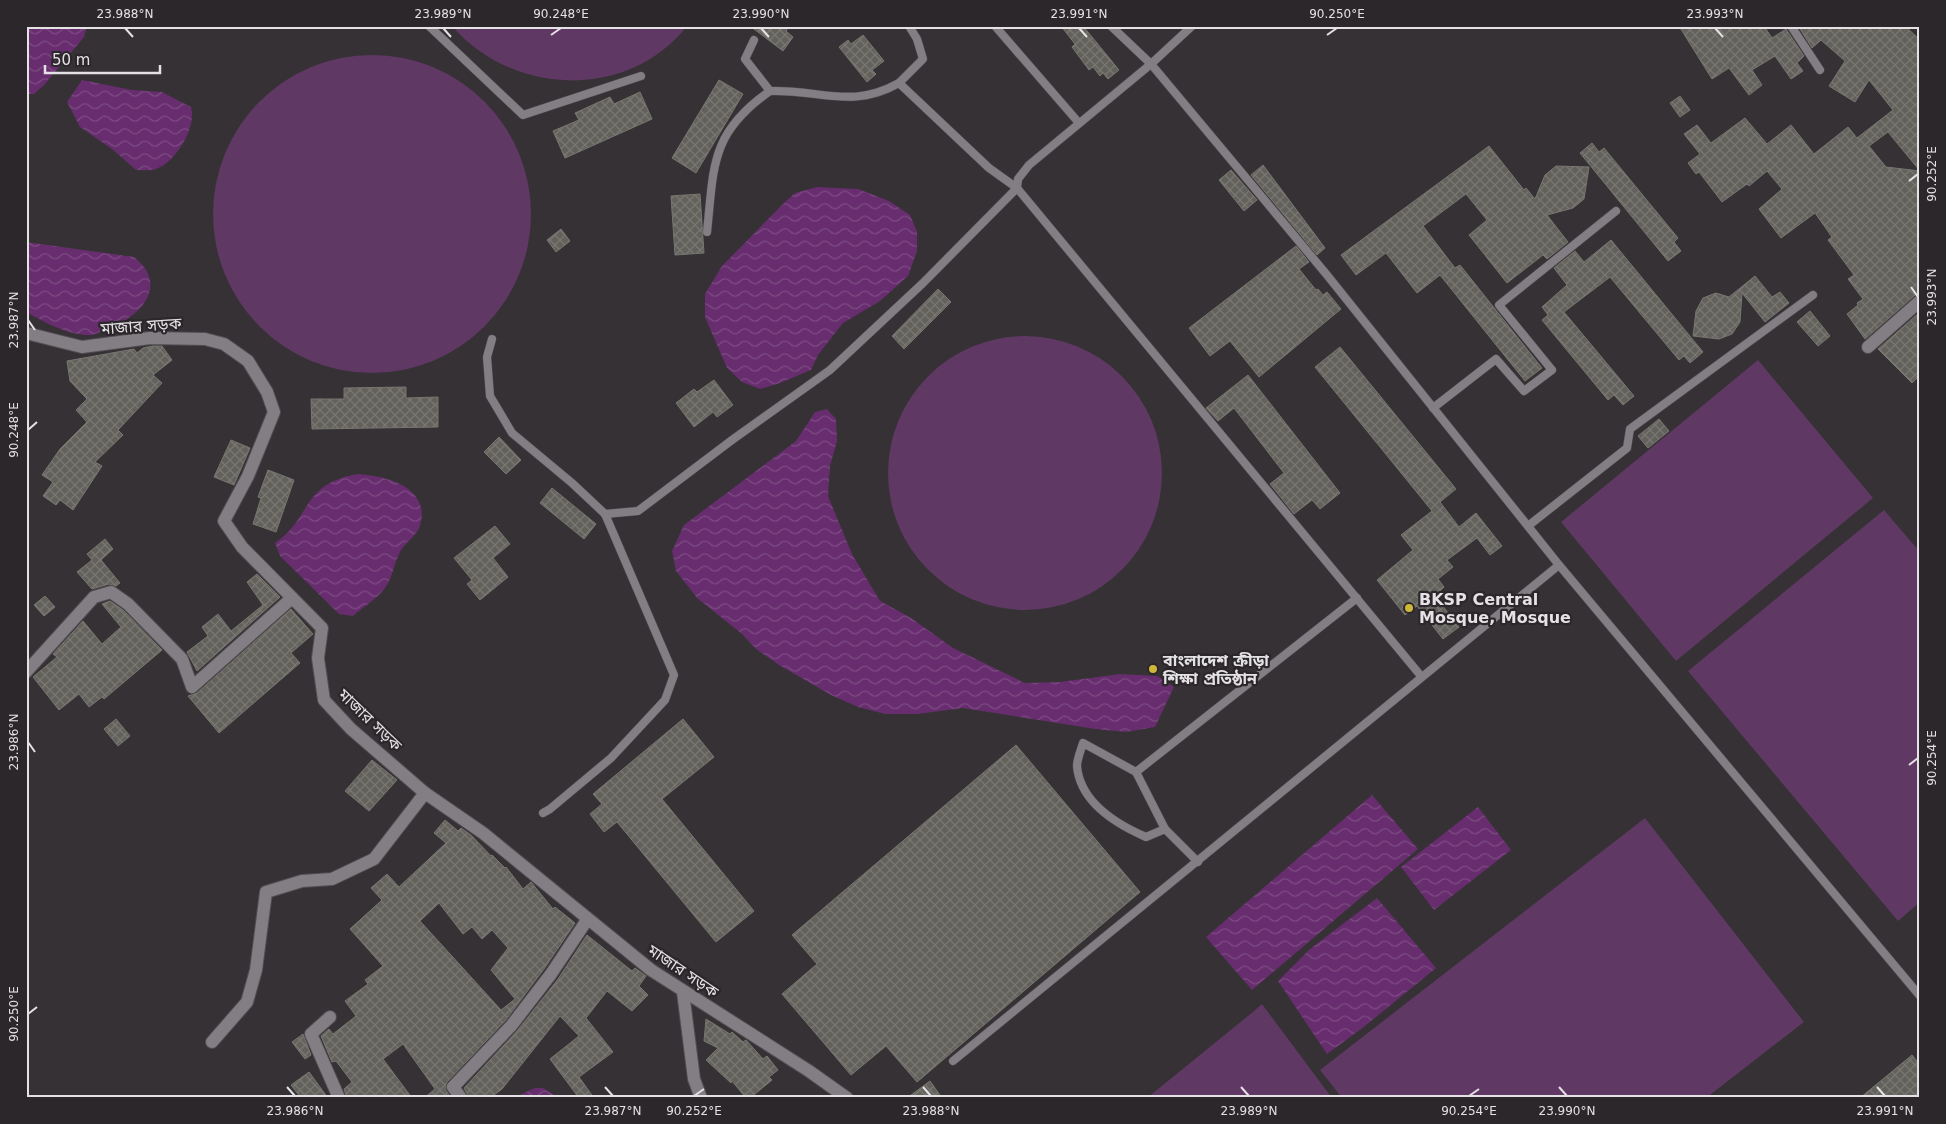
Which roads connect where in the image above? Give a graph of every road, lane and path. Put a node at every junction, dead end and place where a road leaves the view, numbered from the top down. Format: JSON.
{"nodes":[{"id":1,"x":429,"y":26,"type":"edge"},
{"id":2,"x":909,"y":26,"type":"edge"},
{"id":3,"x":995,"y":26,"type":"edge"},
{"id":4,"x":1111,"y":26,"type":"edge"},
{"id":5,"x":1192,"y":26,"type":"edge"},
{"id":6,"x":1791,"y":26,"type":"edge"},
{"id":7,"x":754,"y":40,"type":"dead end"},
{"id":8,"x":1151,"y":64,"type":"junction"},
{"id":9,"x":1820,"y":70,"type":"dead end"},
{"id":10,"x":641,"y":76,"type":"dead end"},
{"id":11,"x":899,"y":82,"type":"junction"},
{"id":12,"x":770,"y":91,"type":"junction"},
{"id":13,"x":1079,"y":123,"type":"junction"},
{"id":14,"x":1017,"y":188,"type":"junction"},
{"id":15,"x":1616,"y":211,"type":"dead end"},
{"id":16,"x":707,"y":232,"type":"dead end"},
{"id":17,"x":1813,"y":295,"type":"dead end"},
{"id":18,"x":1920,"y":301,"type":"edge"},
{"id":19,"x":26,"y":333,"type":"edge"},
{"id":20,"x":492,"y":338,"type":"dead end"},
{"id":21,"x":1868,"y":347,"type":"dead end"},
{"id":22,"x":1433,"y":408,"type":"junction"},
{"id":23,"x":605,"y":514,"type":"junction"},
{"id":24,"x":1528,"y":526,"type":"junction"},
{"id":25,"x":1559,"y":565,"type":"junction"},
{"id":26,"x":292,"y":598,"type":"junction"},
{"id":27,"x":1357,"y":598,"type":"junction"},
{"id":28,"x":26,"y":672,"type":"edge"},
{"id":29,"x":1421,"y":676,"type":"junction"},
{"id":30,"x":1136,"y":772,"type":"junction"},
{"id":31,"x":425,"y":793,"type":"junction"},
{"id":32,"x":543,"y":813,"type":"dead end"},
{"id":33,"x":1165,"y":829,"type":"junction"},
{"id":34,"x":1198,"y":862,"type":"junction"},
{"id":35,"x":586,"y":920,"type":"junction"},
{"id":36,"x":683,"y":992,"type":"junction"},
{"id":37,"x":1920,"y":996,"type":"edge"},
{"id":38,"x":330,"y":1017,"type":"dead end"},
{"id":39,"x":212,"y":1042,"type":"dead end"},
{"id":40,"x":953,"y":1061,"type":"dead end"},
{"id":41,"x":339,"y":1098,"type":"edge"},
{"id":42,"x":461,"y":1098,"type":"edge"},
{"id":43,"x":701,"y":1098,"type":"edge"},
{"id":44,"x":847,"y":1098,"type":"edge"}],
"edges":[{"from":1,"to":10,"type":"lane"},
{"from":2,"to":11,"type":"lane"},
{"from":3,"to":13,"type":"lane"},
{"from":4,"to":8,"type":"lane"},
{"from":5,"to":8,"type":"lane"},
{"from":6,"to":9,"type":"lane"},
{"from":7,"to":12,"type":"lane"},
{"from":8,"to":13,"type":"lane"},
{"from":8,"to":22,"type":"lane"},
{"from":11,"to":12,"type":"lane"},
{"from":11,"to":14,"type":"lane"},
{"from":12,"to":16,"type":"lane"},
{"from":13,"to":14,"type":"lane"},
{"from":14,"to":23,"type":"lane"},
{"from":14,"to":27,"type":"lane"},
{"from":15,"to":22,"type":"lane"},
{"from":17,"to":24,"type":"lane"},
{"from":18,"to":21,"type":"street"},
{"from":19,"to":26,"type":"street","name":"মাজার সড়ক"},
{"from":20,"to":23,"type":"lane"},
{"from":22,"to":24,"type":"lane"},
{"from":23,"to":32,"type":"lane"},
{"from":24,"to":25,"type":"lane"},
{"from":25,"to":29,"type":"lane"},
{"from":25,"to":37,"type":"lane"},
{"from":26,"to":28,"type":"street"},
{"from":26,"to":31,"type":"street","name":"মাজার সড়ক"},
{"from":27,"to":29,"type":"lane"},
{"from":27,"to":30,"type":"lane"},
{"from":29,"to":34,"type":"lane"},
{"from":30,"to":33,"type":"lane"},
{"from":30,"to":33,"type":"lane"},
{"from":31,"to":35,"type":"street","name":"মাজার সড়ক"},
{"from":31,"to":39,"type":"street"},
{"from":33,"to":34,"type":"lane"},
{"from":34,"to":40,"type":"lane"},
{"from":35,"to":36,"type":"street","name":"মাজার সড়ক"},
{"from":35,"to":42,"type":"street"},
{"from":36,"to":43,"type":"street"},
{"from":36,"to":44,"type":"street","name":"মাজার সড়ক"},
{"from":38,"to":41,"type":"street"}]}
